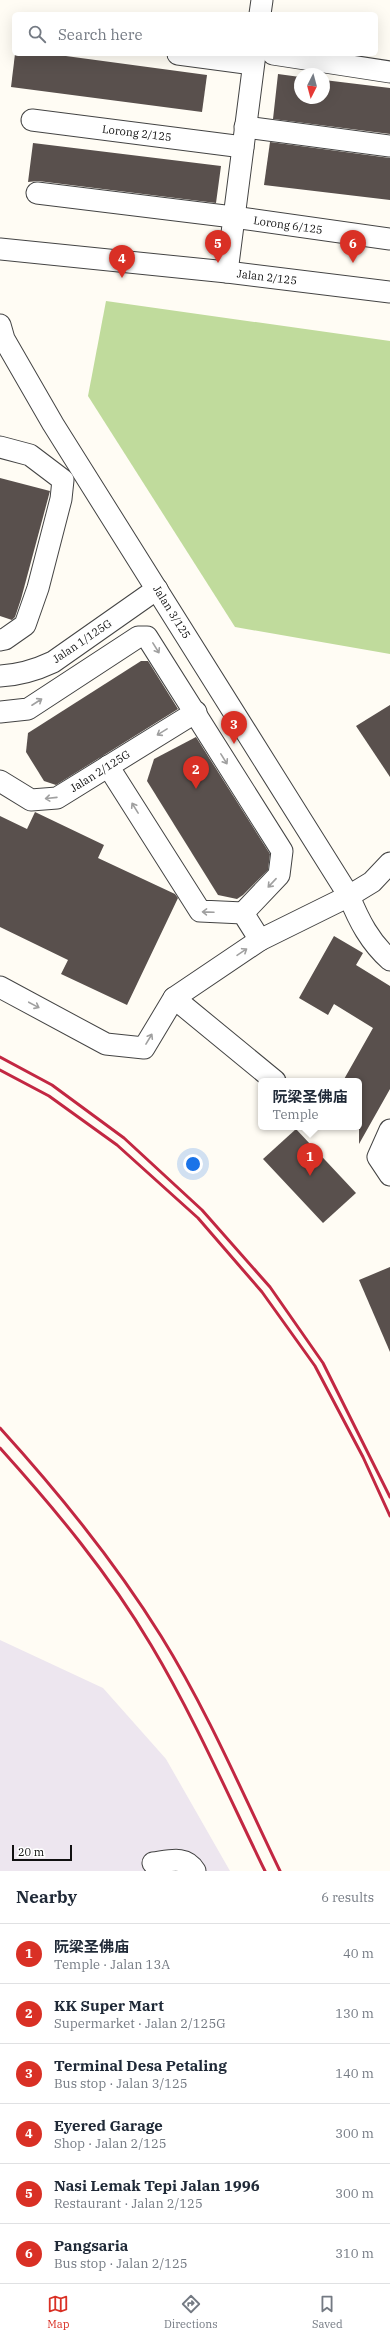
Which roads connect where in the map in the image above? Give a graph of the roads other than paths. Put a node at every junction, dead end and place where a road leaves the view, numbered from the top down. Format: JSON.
{"nodes":[{"id":1,"x":262,"y":0,"type":"edge"},
{"id":2,"x":260,"y":12,"type":"edge"},
{"id":3,"x":208,"y":56,"type":"edge"},
{"id":4,"x":286,"y":56,"type":"edge"},
{"id":5,"x":254,"y":59,"type":"edge"},
{"id":6,"x":390,"y":72,"type":"edge"},
{"id":7,"x":32,"y":120,"type":"dead end"},
{"id":8,"x":245,"y":127,"type":"junction"},
{"id":9,"x":390,"y":146,"type":"edge"},
{"id":10,"x":243,"y":147,"type":"junction"},
{"id":11,"x":37,"y":193,"type":"dead end"},
{"id":12,"x":233,"y":217,"type":"junction"},
{"id":13,"x":390,"y":240,"type":"edge"},
{"id":14,"x":0,"y":249,"type":"edge"},
{"id":15,"x":227,"y":272,"type":"junction"},
{"id":16,"x":390,"y":292,"type":"edge"},
{"id":17,"x":0,"y":326,"type":"edge"},
{"id":18,"x":0,"y":447,"type":"edge"},
{"id":19,"x":157,"y":589,"type":"junction"},
{"id":20,"x":0,"y":640,"type":"edge"},
{"id":21,"x":0,"y":676,"type":"edge"},
{"id":22,"x":0,"y":712,"type":"edge"},
{"id":23,"x":196,"y":712,"type":"junction"},
{"id":24,"x":108,"y":766,"type":"junction"},
{"id":25,"x":0,"y":781,"type":"edge"},
{"id":26,"x":390,"y":863,"type":"edge"},
{"id":27,"x":349,"y":896,"type":"junction"},
{"id":28,"x":243,"y":913,"type":"junction"},
{"id":29,"x":260,"y":940,"type":"junction"},
{"id":30,"x":390,"y":960,"type":"edge"},
{"id":31,"x":0,"y":987,"type":"edge"},
{"id":32,"x":174,"y":998,"type":"junction"},
{"id":33,"x":271,"y":1078,"type":"edge"},
{"id":34,"x":390,"y":1130,"type":"edge"},
{"id":35,"x":390,"y":1175,"type":"edge"},
{"id":36,"x":153,"y":1863,"type":"dead end"},
{"id":37,"x":196,"y":1871,"type":"edge"}],
"edges":[{"from":1,"to":2,"type":"street"},
{"from":3,"to":5,"type":"street"},
{"from":4,"to":6,"type":"street"},
{"from":5,"to":8,"type":"street"},
{"from":7,"to":10,"type":"street","name":"Lorong 2/125"},
{"from":8,"to":9,"type":"street"},
{"from":8,"to":10,"type":"street"},
{"from":10,"to":12,"type":"street"},
{"from":11,"to":12,"type":"street","name":"Lorong 6/125"},
{"from":12,"to":13,"type":"street","name":"Lorong 6/125"},
{"from":12,"to":15,"type":"street"},
{"from":14,"to":15,"type":"street","name":"Jalan 2/125"},
{"from":15,"to":16,"type":"street","name":"Jalan 2/125"},
{"from":17,"to":19,"type":"street","name":"Jalan 3/125"},
{"from":18,"to":20,"type":"street"},
{"from":19,"to":21,"type":"street","name":"Jalan 1/125G"},
{"from":19,"to":27,"type":"street","name":"Jalan 3/125"},
{"from":22,"to":23,"type":"street","one_way":true},
{"from":23,"to":24,"type":"street","name":"Jalan 2/125G","one_way":true},
{"from":23,"to":28,"type":"street","one_way":true},
{"from":24,"to":25,"type":"street","name":"Jalan 2/125G","one_way":true},
{"from":28,"to":24,"type":"street","one_way":true},
{"from":26,"to":27,"type":"street"},
{"from":27,"to":29,"type":"street"},
{"from":27,"to":30,"type":"street","name":"Jalan 3/125"},
{"from":28,"to":29,"type":"street"},
{"from":32,"to":29,"type":"street","one_way":true},
{"from":31,"to":32,"type":"street","one_way":true},
{"from":32,"to":33,"type":"street"},
{"from":34,"to":35,"type":"street"},
{"from":36,"to":37,"type":"street"}]}
